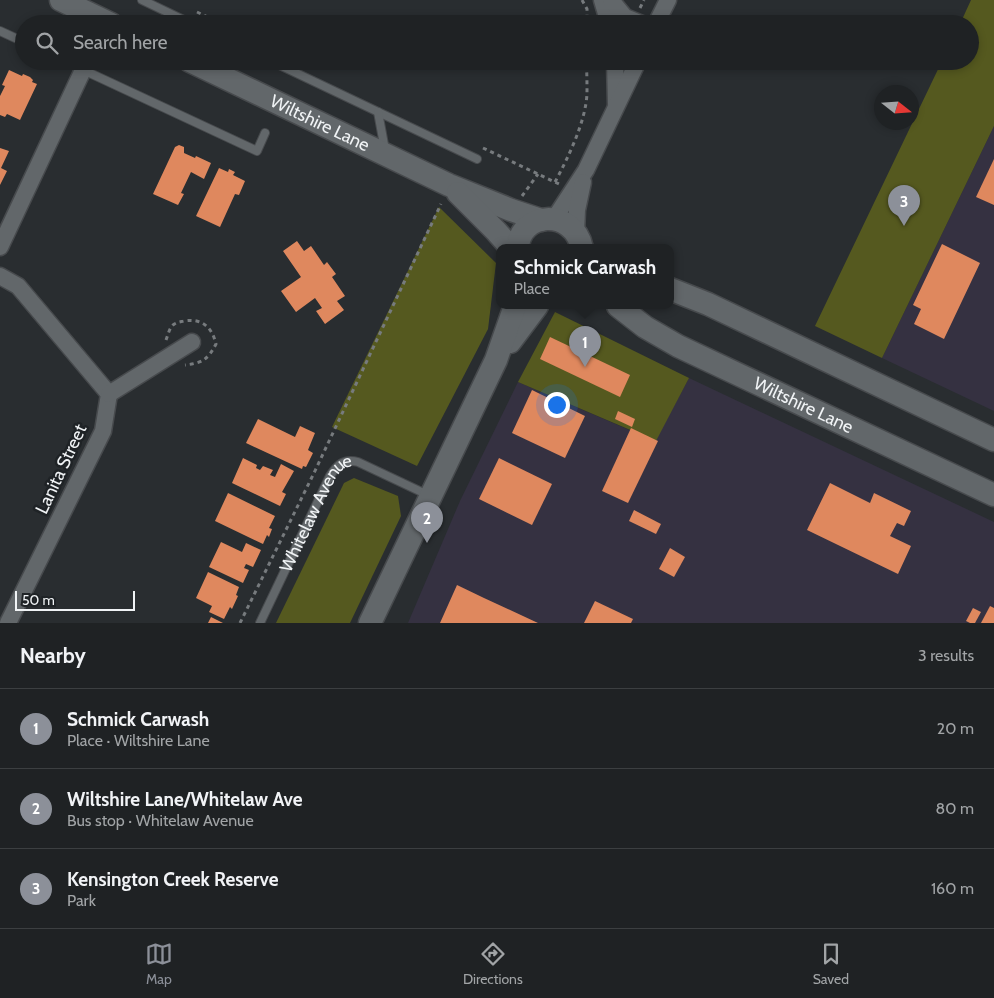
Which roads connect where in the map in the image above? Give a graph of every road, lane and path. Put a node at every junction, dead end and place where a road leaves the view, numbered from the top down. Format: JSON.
{"nodes":[{"id":1,"x":62,"y":0,"type":"edge"},
{"id":2,"x":142,"y":0,"type":"edge"},
{"id":3,"x":582,"y":0,"type":"edge"},
{"id":4,"x":602,"y":0,"type":"edge"},
{"id":5,"x":611,"y":0,"type":"edge"},
{"id":6,"x":668,"y":0,"type":"edge"},
{"id":7,"x":93,"y":15,"type":"edge"},
{"id":8,"x":173,"y":15,"type":"edge"},
{"id":9,"x":587,"y":15,"type":"edge"},
{"id":10,"x":606,"y":15,"type":"edge"},
{"id":11,"x":623,"y":15,"type":"edge"},
{"id":12,"x":660,"y":15,"type":"edge"},
{"id":13,"x":0,"y":31,"type":"edge"},
{"id":14,"x":15,"y":38,"type":"edge"},
{"id":15,"x":83,"y":70,"type":"joint"},
{"id":16,"x":209,"y":70,"type":"edge"},
{"id":17,"x":290,"y":70,"type":"edge"},
{"id":18,"x":586,"y":70,"type":"edge"},
{"id":19,"x":615,"y":70,"type":"edge"},
{"id":20,"x":634,"y":70,"type":"edge"},
{"id":21,"x":616,"y":109,"type":"junction"},
{"id":22,"x":378,"y":112,"type":"junction"},
{"id":23,"x":265,"y":133,"type":"dead end"},
{"id":24,"x":386,"y":154,"type":"junction"},
{"id":25,"x":477,"y":159,"type":"dead end"},
{"id":26,"x":586,"y":170,"type":"junction"},
{"id":27,"x":555,"y":182,"type":"dead end"},
{"id":28,"x":442,"y":191,"type":"junction"},
{"id":29,"x":548,"y":219,"type":"junction"},
{"id":30,"x":581,"y":242,"type":"edge"},
{"id":31,"x":508,"y":244,"type":"edge"},
{"id":32,"x":519,"y":244,"type":"edge"},
{"id":33,"x":0,"y":247,"type":"edge"},
{"id":34,"x":0,"y":276,"type":"edge"},
{"id":35,"x":674,"y":291,"type":"edge"},
{"id":36,"x":514,"y":309,"type":"edge"},
{"id":37,"x":535,"y":309,"type":"edge"},
{"id":38,"x":622,"y":309,"type":"edge"},
{"id":39,"x":192,"y":342,"type":"dead end"},
{"id":40,"x":496,"y":360,"type":"junction"},
{"id":41,"x":109,"y":394,"type":"junction"},
{"id":42,"x":994,"y":440,"type":"edge"},
{"id":43,"x":994,"y":495,"type":"edge"},
{"id":44,"x":430,"y":496,"type":"junction"},
{"id":45,"x":8,"y":623,"type":"edge"},
{"id":46,"x":240,"y":623,"type":"edge"},
{"id":47,"x":260,"y":623,"type":"edge"},
{"id":48,"x":370,"y":623,"type":"edge"}],
"edges":[{"from":1,"to":7,"type":"main road"},
{"from":2,"to":8,"type":"lane"},
{"from":3,"to":9,"type":"path"},
{"from":4,"to":10,"type":"street"},
{"from":5,"to":11,"type":"street"},
{"from":6,"to":12,"type":"street"},
{"from":13,"to":14,"type":"lane"},
{"from":15,"to":23,"type":"lane","name":"Wiltshire Lane"},
{"from":15,"to":33,"type":"street"},
{"from":16,"to":24,"type":"main road","name":"Wiltshire Lane"},
{"from":17,"to":22,"type":"lane"},
{"from":18,"to":27,"type":"path"},
{"from":19,"to":21,"type":"street"},
{"from":20,"to":21,"type":"street"},
{"from":21,"to":26,"type":"street"},
{"from":22,"to":24,"type":"lane"},
{"from":22,"to":25,"type":"lane"},
{"from":24,"to":28,"type":"main road","name":"Wiltshire Lane"},
{"from":26,"to":29,"type":"street"},
{"from":26,"to":30,"type":"street"},
{"from":28,"to":29,"type":"main road","name":"Wiltshire Lane"},
{"from":28,"to":31,"type":"main road","name":"Wiltshire Lane"},
{"from":28,"to":46,"type":"path"},
{"from":29,"to":30,"type":"main road","name":"Wiltshire Lane"},
{"from":29,"to":32,"type":"main road"},
{"from":34,"to":41,"type":"street"},
{"from":35,"to":42,"type":"main road"},
{"from":36,"to":40,"type":"main road"},
{"from":37,"to":40,"type":"main road"},
{"from":38,"to":43,"type":"main road","name":"Wiltshire Lane"},
{"from":39,"to":41,"type":"street"},
{"from":40,"to":44,"type":"main road"},
{"from":41,"to":45,"type":"street","name":"Lanita Street"},
{"from":44,"to":47,"type":"lane","name":"Whitelaw Avenue"},
{"from":44,"to":48,"type":"main road"}]}
